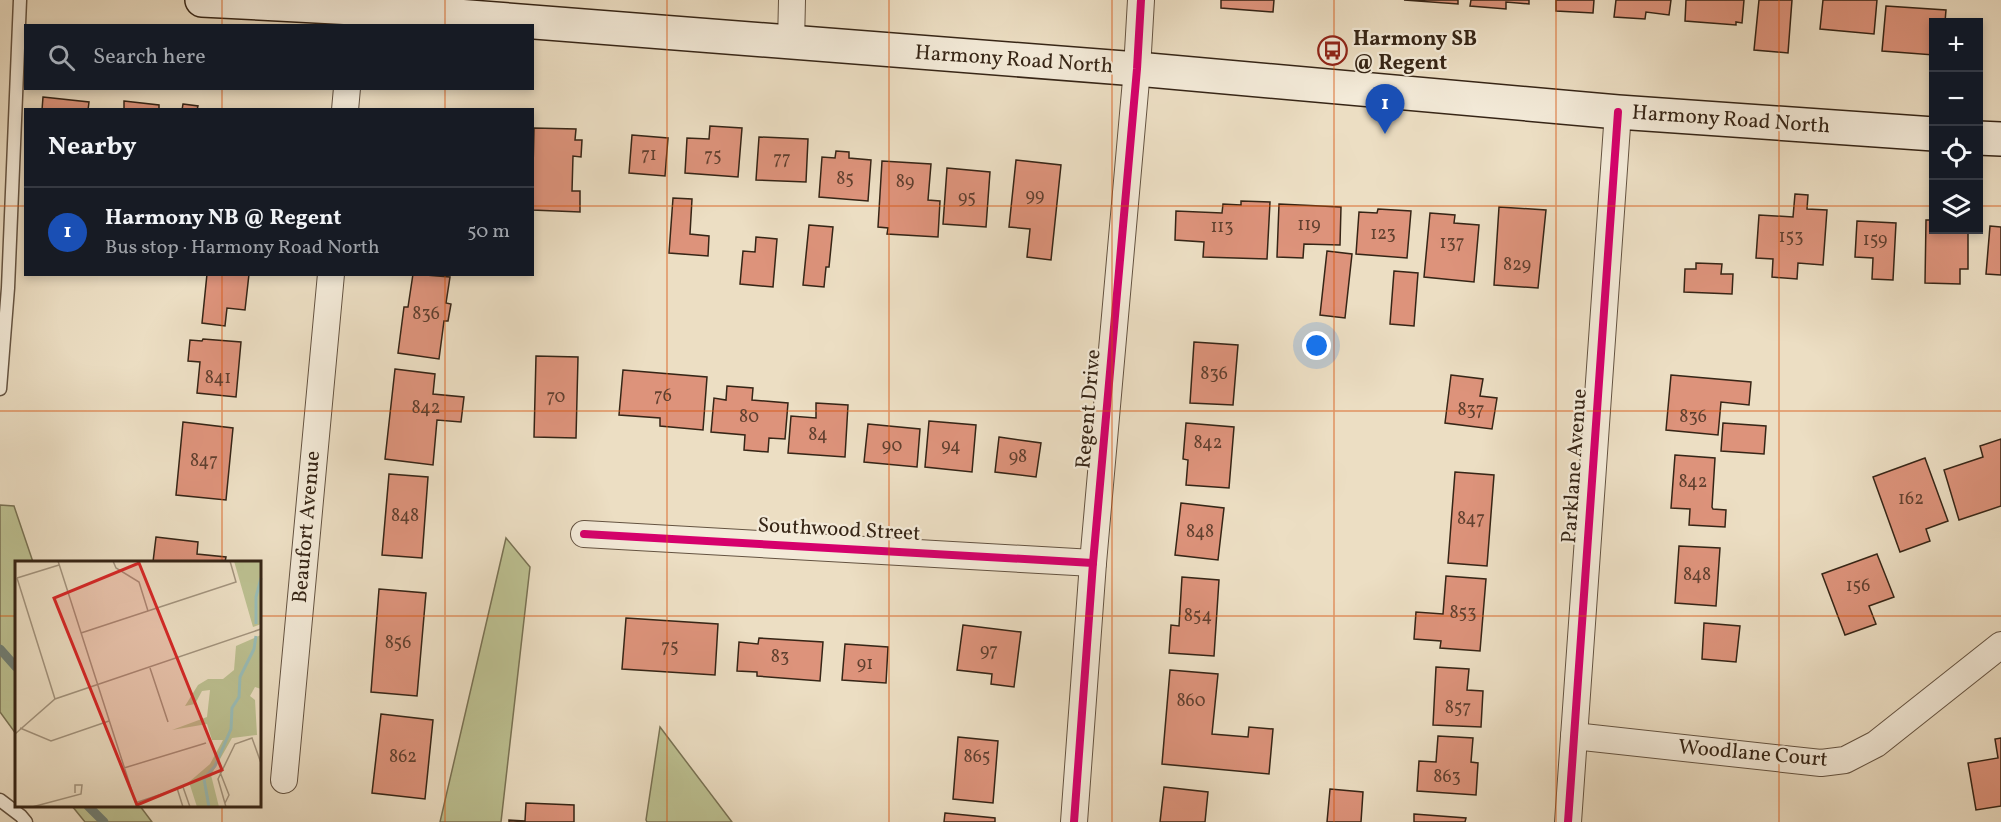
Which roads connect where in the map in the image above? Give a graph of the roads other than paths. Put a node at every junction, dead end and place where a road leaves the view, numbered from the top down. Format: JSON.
{"nodes":[{"id":1,"x":20,"y":0,"type":"edge"},
{"id":2,"x":202,"y":0,"type":"edge"},
{"id":3,"x":792,"y":0,"type":"edge"},
{"id":4,"x":1141,"y":0,"type":"edge"},
{"id":5,"x":353,"y":17,"type":"edge"},
{"id":6,"x":471,"y":24,"type":"edge"},
{"id":7,"x":534,"y":28,"type":"edge"},
{"id":8,"x":791,"y":43,"type":"junction"},
{"id":9,"x":1137,"y":69,"type":"junction"},
{"id":10,"x":347,"y":90,"type":"edge"},
{"id":11,"x":345,"y":108,"type":"edge"},
{"id":12,"x":1618,"y":112,"type":"junction"},
{"id":13,"x":1929,"y":134,"type":"edge"},
{"id":14,"x":1983,"y":138,"type":"edge"},
{"id":15,"x":2001,"y":139,"type":"edge"},
{"id":16,"x":331,"y":276,"type":"edge"},
{"id":17,"x":4,"y":288,"type":"edge"},
{"id":18,"x":0,"y":384,"type":"edge"},
{"id":19,"x":584,"y":534,"type":"dead end"},
{"id":20,"x":1093,"y":563,"type":"junction"},
{"id":21,"x":2001,"y":645,"type":"edge"},
{"id":22,"x":1574,"y":736,"type":"junction"},
{"id":23,"x":284,"y":780,"type":"dead end"},
{"id":24,"x":0,"y":800,"type":"edge"},
{"id":25,"x":26,"y":822,"type":"edge"},
{"id":26,"x":1074,"y":822,"type":"edge"},
{"id":27,"x":1568,"y":822,"type":"edge"}],
"edges":[{"from":1,"to":17,"type":"lane"},
{"from":2,"to":5,"type":"main road","name":"Harmony Road North"},
{"from":3,"to":8,"type":"street"},
{"from":4,"to":9,"type":"street","name":"Regent Drive"},
{"from":5,"to":6,"type":"main road","name":"Harmony Road North"},
{"from":7,"to":8,"type":"main road","name":"Harmony Road North"},
{"from":8,"to":9,"type":"main road","name":"Harmony Road North"},
{"from":9,"to":12,"type":"main road","name":"Harmony Road North"},
{"from":9,"to":20,"type":"street","name":"Regent Drive"},
{"from":10,"to":11,"type":"street"},
{"from":12,"to":13,"type":"main road","name":"Harmony Road North"},
{"from":12,"to":22,"type":"street","name":"Parklane Avenue"},
{"from":14,"to":15,"type":"main road"},
{"from":16,"to":23,"type":"street","name":"Beaufort Avenue"},
{"from":17,"to":18,"type":"lane"},
{"from":19,"to":20,"type":"street","name":"Southwood Street"},
{"from":20,"to":26,"type":"street","name":"Regent Drive"},
{"from":21,"to":22,"type":"street","name":"Woodlane Court"},
{"from":22,"to":27,"type":"street","name":"Parklane Avenue"},
{"from":24,"to":25,"type":"lane"}]}
